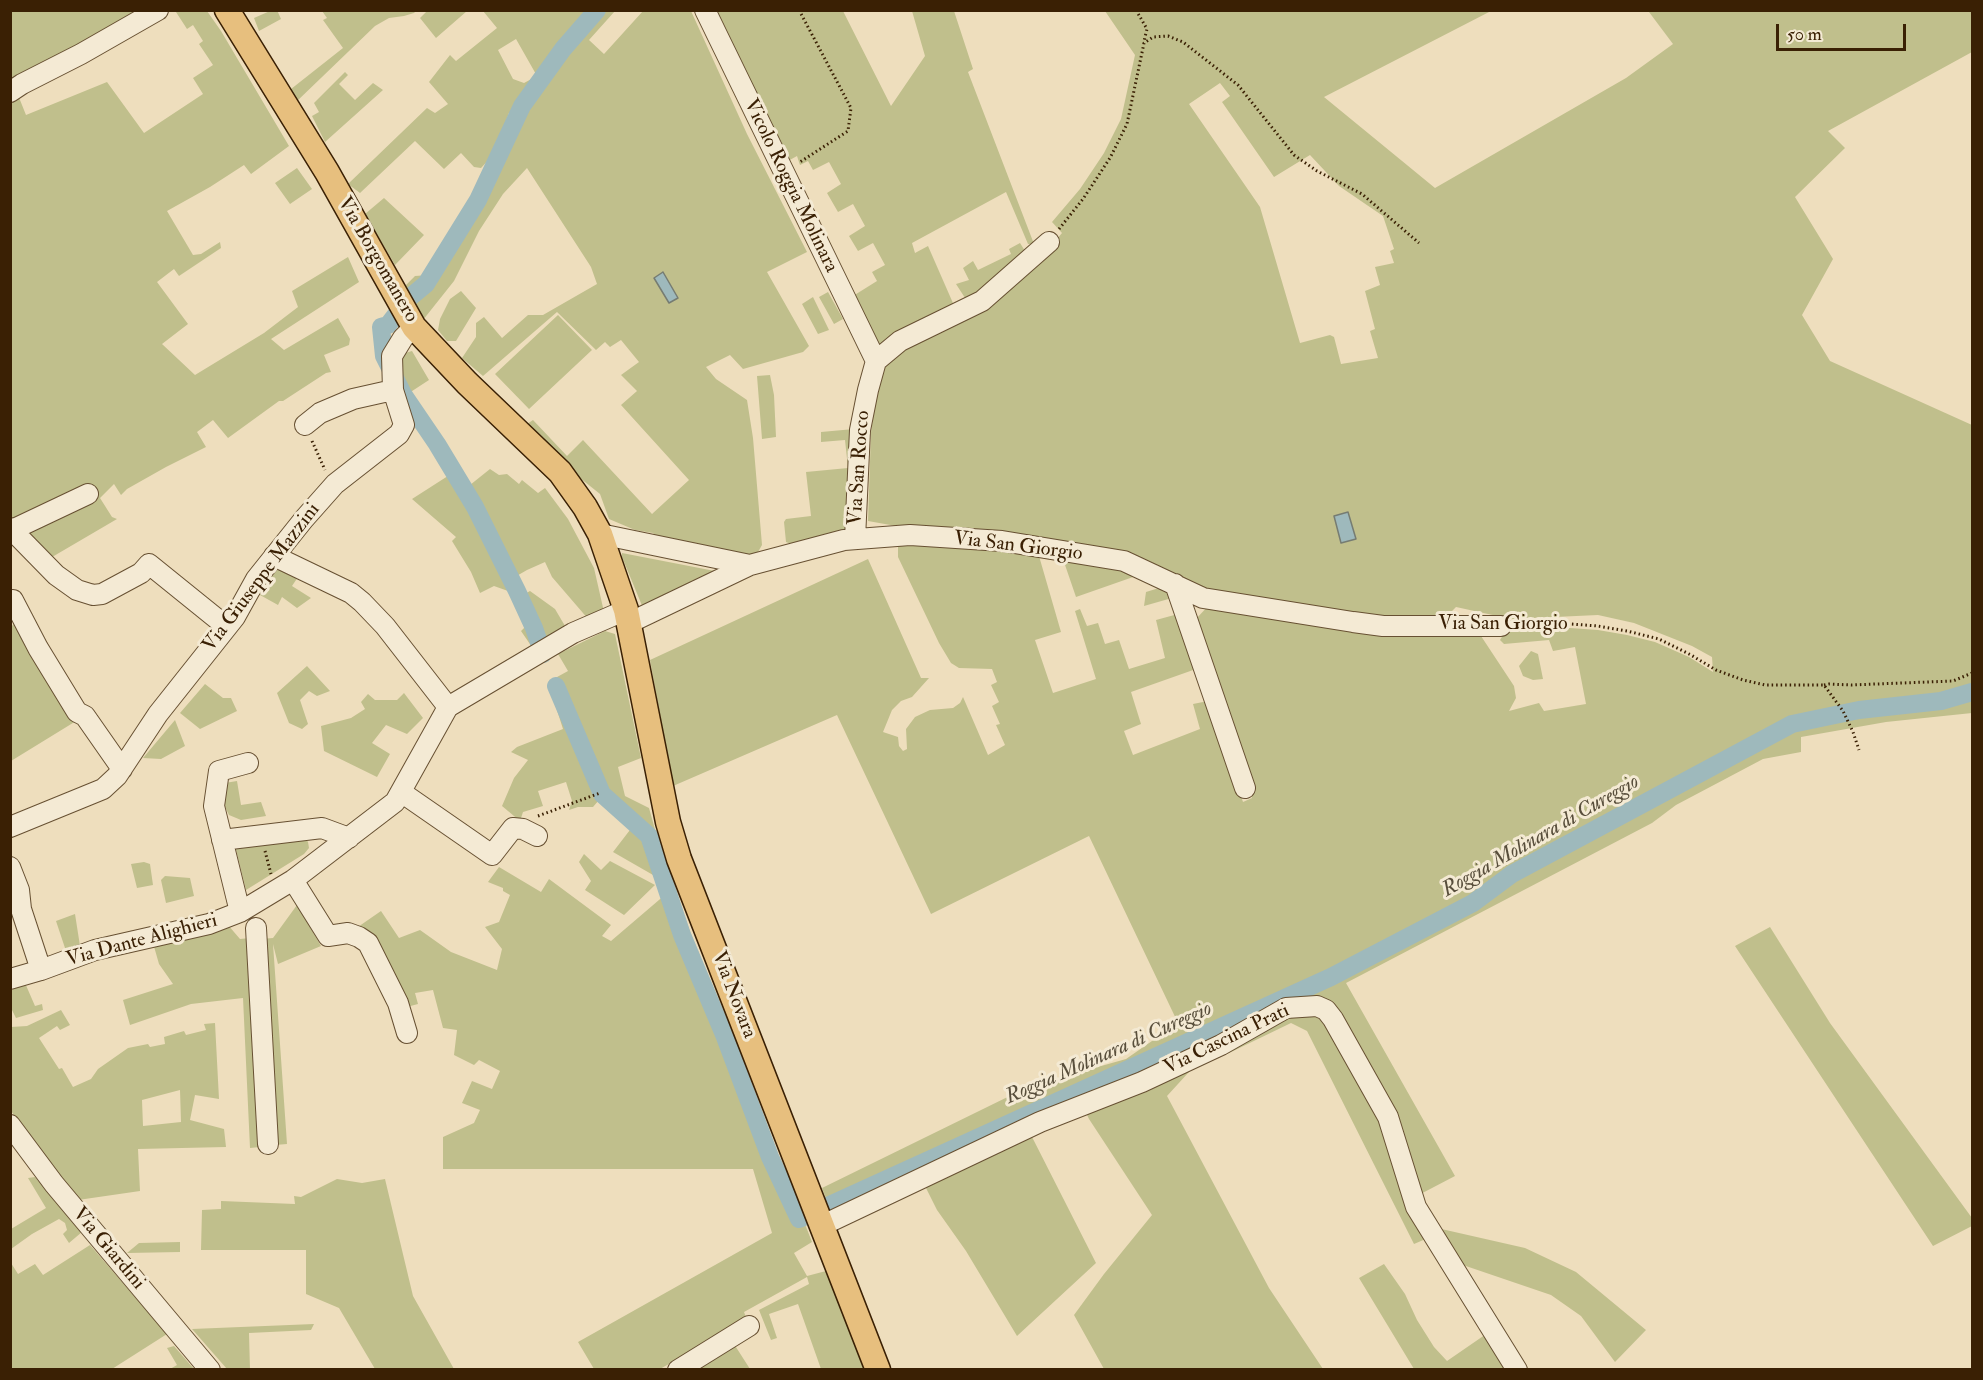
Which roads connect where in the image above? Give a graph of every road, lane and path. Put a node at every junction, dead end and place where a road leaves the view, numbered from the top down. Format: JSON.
{"nodes":[{"id":1,"x":158,"y":10,"type":"edge"},
{"id":2,"x":227,"y":10,"type":"edge"},
{"id":3,"x":705,"y":10,"type":"edge"},
{"id":4,"x":799,"y":10,"type":"edge"},
{"id":5,"x":1136,"y":10,"type":"edge"},
{"id":6,"x":1144,"y":43,"type":"junction"},
{"id":7,"x":10,"y":92,"type":"edge"},
{"id":8,"x":784,"y":174,"type":"junction"},
{"id":9,"x":1049,"y":242,"type":"joint"},
{"id":10,"x":1419,"y":243,"type":"dead end"},
{"id":11,"x":407,"y":315,"type":"junction"},
{"id":12,"x":876,"y":361,"type":"junction"},
{"id":13,"x":392,"y":378,"type":"junction"},
{"id":14,"x":305,"y":425,"type":"joint"},
{"id":15,"x":335,"y":484,"type":"junction"},
{"id":16,"x":88,"y":494,"type":"dead end"},
{"id":17,"x":11,"y":529,"type":"edge"},
{"id":18,"x":600,"y":534,"type":"junction"},
{"id":19,"x":855,"y":539,"type":"junction"},
{"id":20,"x":274,"y":556,"type":"junction"},
{"id":21,"x":750,"y":565,"type":"junction"},
{"id":22,"x":1175,"y":584,"type":"junction"},
{"id":23,"x":13,"y":600,"type":"dead end"},
{"id":24,"x":627,"y":616,"type":"junction"},
{"id":25,"x":1501,"y":626,"type":"joint"},
{"id":26,"x":227,"y":627,"type":"junction"},
{"id":27,"x":1972,"y":673,"type":"edge"},
{"id":28,"x":1824,"y":685,"type":"junction"},
{"id":29,"x":448,"y":707,"type":"junction"},
{"id":30,"x":1859,"y":750,"type":"dead end"},
{"id":31,"x":248,"y":763,"type":"dead end"},
{"id":32,"x":119,"y":772,"type":"junction"},
{"id":33,"x":1245,"y":788,"type":"dead end"},
{"id":34,"x":600,"y":793,"type":"dead end"},
{"id":35,"x":398,"y":797,"type":"junction"},
{"id":36,"x":10,"y":827,"type":"edge"},
{"id":37,"x":518,"y":827,"type":"junction"},
{"id":38,"x":220,"y":832,"type":"junction"},
{"id":39,"x":260,"y":836,"type":"junction"},
{"id":40,"x":537,"y":836,"type":"dead end"},
{"id":41,"x":349,"y":838,"type":"junction"},
{"id":42,"x":10,"y":867,"type":"edge"},
{"id":43,"x":284,"y":885,"type":"junction"},
{"id":44,"x":240,"y":912,"type":"junction"},
{"id":45,"x":256,"y":928,"type":"dead end"},
{"id":46,"x":41,"y":970,"type":"junction"},
{"id":47,"x":10,"y":979,"type":"edge"},
{"id":48,"x":406,"y":1033,"type":"dead end"},
{"id":49,"x":10,"y":1125,"type":"edge"},
{"id":50,"x":268,"y":1144,"type":"dead end"},
{"id":51,"x":819,"y":1216,"type":"junction"},
{"id":52,"x":749,"y":1326,"type":"dead end"},
{"id":53,"x":210,"y":1370,"type":"edge"},
{"id":54,"x":678,"y":1370,"type":"edge"},
{"id":55,"x":878,"y":1370,"type":"edge"},
{"id":56,"x":1517,"y":1370,"type":"edge"}],
"edges":[{"from":1,"to":7,"type":"street"},
{"from":2,"to":11,"type":"main road","name":"Via Borgomanero"},
{"from":3,"to":8,"type":"street","name":"Vicolo Roggia Molinara"},
{"from":4,"to":8,"type":"path"},
{"from":5,"to":6,"type":"path"},
{"from":6,"to":9,"type":"path"},
{"from":6,"to":10,"type":"path"},
{"from":8,"to":12,"type":"street","name":"Vicolo Roggia Molinara"},
{"from":9,"to":12,"type":"street"},
{"from":11,"to":13,"type":"street"},
{"from":11,"to":18,"type":"main road","name":"Via Borgomanero"},
{"from":12,"to":19,"type":"street","name":"Via San Rocco"},
{"from":13,"to":14,"type":"street"},
{"from":13,"to":15,"type":"street","name":"Via Giuseppe Mazzini"},
{"from":14,"to":15,"type":"path"},
{"from":15,"to":20,"type":"street","name":"Via Giuseppe Mazzini"},
{"from":16,"to":17,"type":"street"},
{"from":17,"to":26,"type":"street"},
{"from":18,"to":21,"type":"street","name":"Via San Rocco"},
{"from":18,"to":24,"type":"main road","name":"Via Borgomanero"},
{"from":19,"to":21,"type":"street","name":"Via San Rocco"},
{"from":19,"to":22,"type":"street","name":"Via San Giorgio"},
{"from":20,"to":26,"type":"street","name":"Via Giuseppe Mazzini"},
{"from":20,"to":29,"type":"street"},
{"from":21,"to":24,"type":"street","name":"Via San Rocco"},
{"from":22,"to":25,"type":"street","name":"Via San Giorgio"},
{"from":22,"to":33,"type":"street"},
{"from":23,"to":32,"type":"street"},
{"from":24,"to":29,"type":"street","name":"Via San Rocco"},
{"from":24,"to":51,"type":"main road","name":"Via Novara"},
{"from":25,"to":28,"type":"path","name":"Via San Giorgio"},
{"from":26,"to":32,"type":"street","name":"Via Giuseppe Mazzini"},
{"from":27,"to":28,"type":"path","name":"Via San Giorgio"},
{"from":28,"to":30,"type":"path"},
{"from":29,"to":35,"type":"street"},
{"from":31,"to":38,"type":"street"},
{"from":32,"to":36,"type":"street"},
{"from":34,"to":37,"type":"path"},
{"from":35,"to":37,"type":"street"},
{"from":35,"to":41,"type":"street","name":"Via Dante Alighieri"},
{"from":37,"to":40,"type":"street"},
{"from":38,"to":39,"type":"street"},
{"from":38,"to":44,"type":"street"},
{"from":39,"to":41,"type":"street"},
{"from":39,"to":43,"type":"path"},
{"from":41,"to":43,"type":"street","name":"Via Dante Alighieri"},
{"from":42,"to":46,"type":"street"},
{"from":43,"to":44,"type":"street","name":"Via Dante Alighieri"},
{"from":43,"to":48,"type":"street"},
{"from":44,"to":46,"type":"street","name":"Via Dante Alighieri"},
{"from":45,"to":50,"type":"street"},
{"from":46,"to":47,"type":"street","name":"Via Dante Alighieri"},
{"from":49,"to":53,"type":"street","name":"Via Giardini"},
{"from":51,"to":55,"type":"main road","name":"Via Novara"},
{"from":51,"to":56,"type":"street","name":"Via Cascina Prati"},
{"from":52,"to":54,"type":"street"}]}
